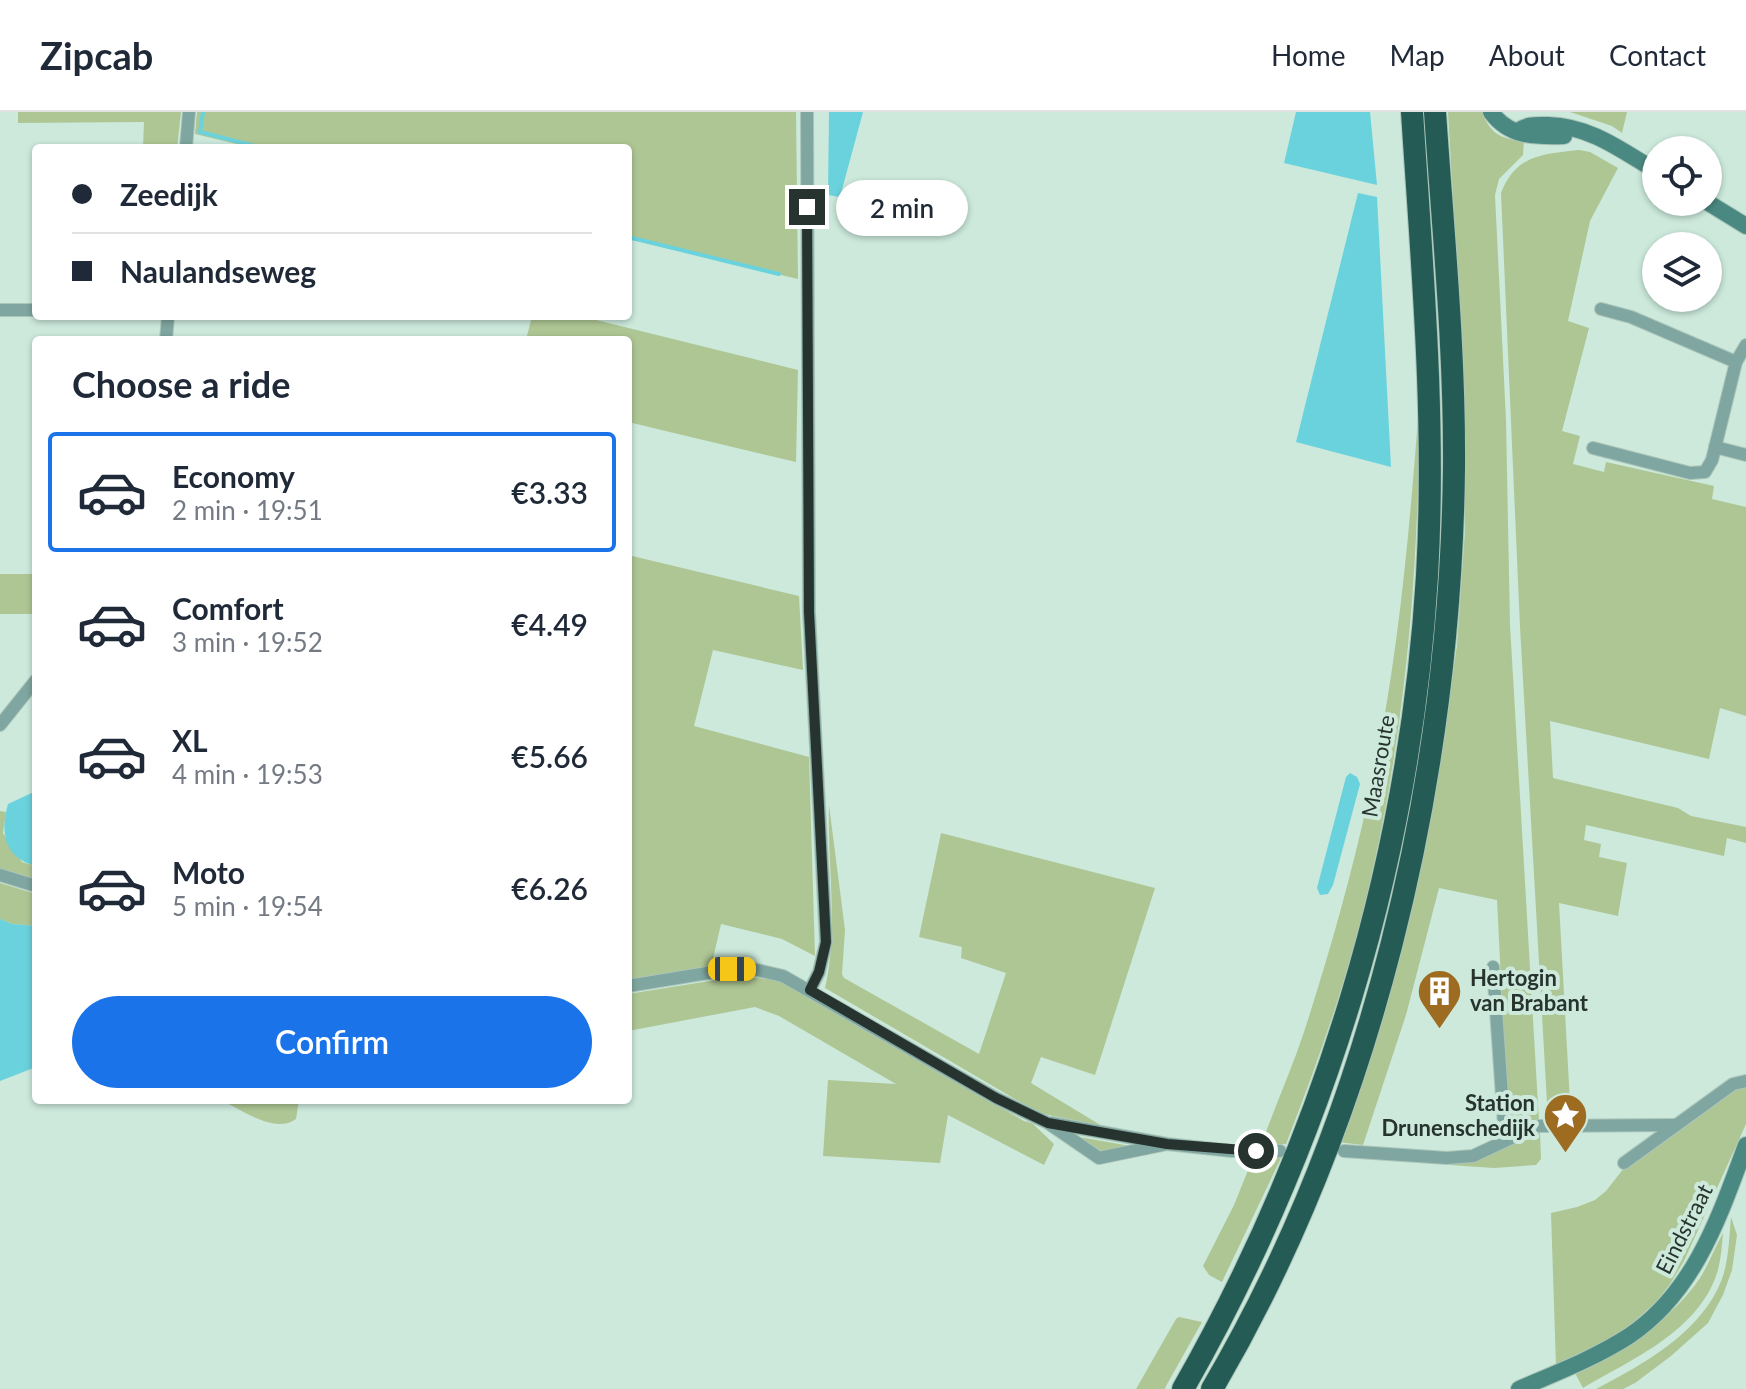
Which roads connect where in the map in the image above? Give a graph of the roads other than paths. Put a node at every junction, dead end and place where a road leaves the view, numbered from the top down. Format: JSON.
{"nodes":[{"id":1,"x":189,"y":112,"type":"edge"},
{"id":2,"x":807,"y":112,"type":"edge"},
{"id":3,"x":1412,"y":112,"type":"edge"},
{"id":4,"x":1435,"y":112,"type":"edge"},
{"id":5,"x":1491,"y":112,"type":"edge"},
{"id":6,"x":186,"y":144,"type":"edge"},
{"id":7,"x":1642,"y":163,"type":"edge"},
{"id":8,"x":1722,"y":211,"type":"edge"},
{"id":9,"x":1746,"y":226,"type":"edge"},
{"id":10,"x":1601,"y":309,"type":"dead end"},
{"id":11,"x":0,"y":310,"type":"edge"},
{"id":12,"x":32,"y":310,"type":"edge"},
{"id":13,"x":1746,"y":345,"type":"edge"},
{"id":14,"x":1736,"y":362,"type":"junction"},
{"id":15,"x":1715,"y":447,"type":"junction"},
{"id":16,"x":1593,"y":448,"type":"dead end"},
{"id":17,"x":1746,"y":455,"type":"edge"},
{"id":18,"x":32,"y":685,"type":"edge"},
{"id":19,"x":0,"y":725,"type":"edge"},
{"id":20,"x":0,"y":875,"type":"edge"},
{"id":21,"x":32,"y":885,"type":"edge"},
{"id":22,"x":1493,"y":967,"type":"dead end"},
{"id":23,"x":632,"y":985,"type":"edge"},
{"id":24,"x":810,"y":990,"type":"junction"},
{"id":25,"x":1746,"y":1081,"type":"edge"},
{"id":26,"x":1048,"y":1123,"type":"junction"},
{"id":27,"x":1676,"y":1125,"type":"junction"},
{"id":28,"x":1505,"y":1139,"type":"junction"},
{"id":29,"x":1167,"y":1144,"type":"junction"},
{"id":30,"x":1746,"y":1145,"type":"edge"},
{"id":31,"x":1280,"y":1151,"type":"dead end"},
{"id":32,"x":1344,"y":1151,"type":"dead end"},
{"id":33,"x":1624,"y":1163,"type":"dead end"},
{"id":34,"x":1742,"y":1172,"type":"edge"},
{"id":35,"x":1183,"y":1389,"type":"edge"},
{"id":36,"x":1212,"y":1389,"type":"edge"},
{"id":37,"x":1519,"y":1389,"type":"edge"}],
"edges":[{"from":1,"to":6,"type":"street"},
{"from":2,"to":24,"type":"street"},
{"from":3,"to":35,"type":"highway","name":"Maasroute"},
{"from":4,"to":36,"type":"highway"},
{"from":5,"to":7,"type":"main road"},
{"from":8,"to":9,"type":"main road"},
{"from":10,"to":14,"type":"street"},
{"from":11,"to":12,"type":"street"},
{"from":13,"to":14,"type":"street"},
{"from":14,"to":15,"type":"street"},
{"from":15,"to":16,"type":"street"},
{"from":15,"to":17,"type":"street"},
{"from":18,"to":19,"type":"street"},
{"from":20,"to":21,"type":"street"},
{"from":22,"to":28,"type":"street"},
{"from":23,"to":24,"type":"street"},
{"from":24,"to":26,"type":"street"},
{"from":25,"to":27,"type":"street"},
{"from":26,"to":29,"type":"street"},
{"from":26,"to":29,"type":"street"},
{"from":27,"to":28,"type":"street"},
{"from":27,"to":33,"type":"street"},
{"from":28,"to":32,"type":"street"},
{"from":29,"to":31,"type":"street"},
{"from":30,"to":34,"type":"main road","name":"Eindstraat"},
{"from":34,"to":37,"type":"main road","name":"Eindstraat"}]}
